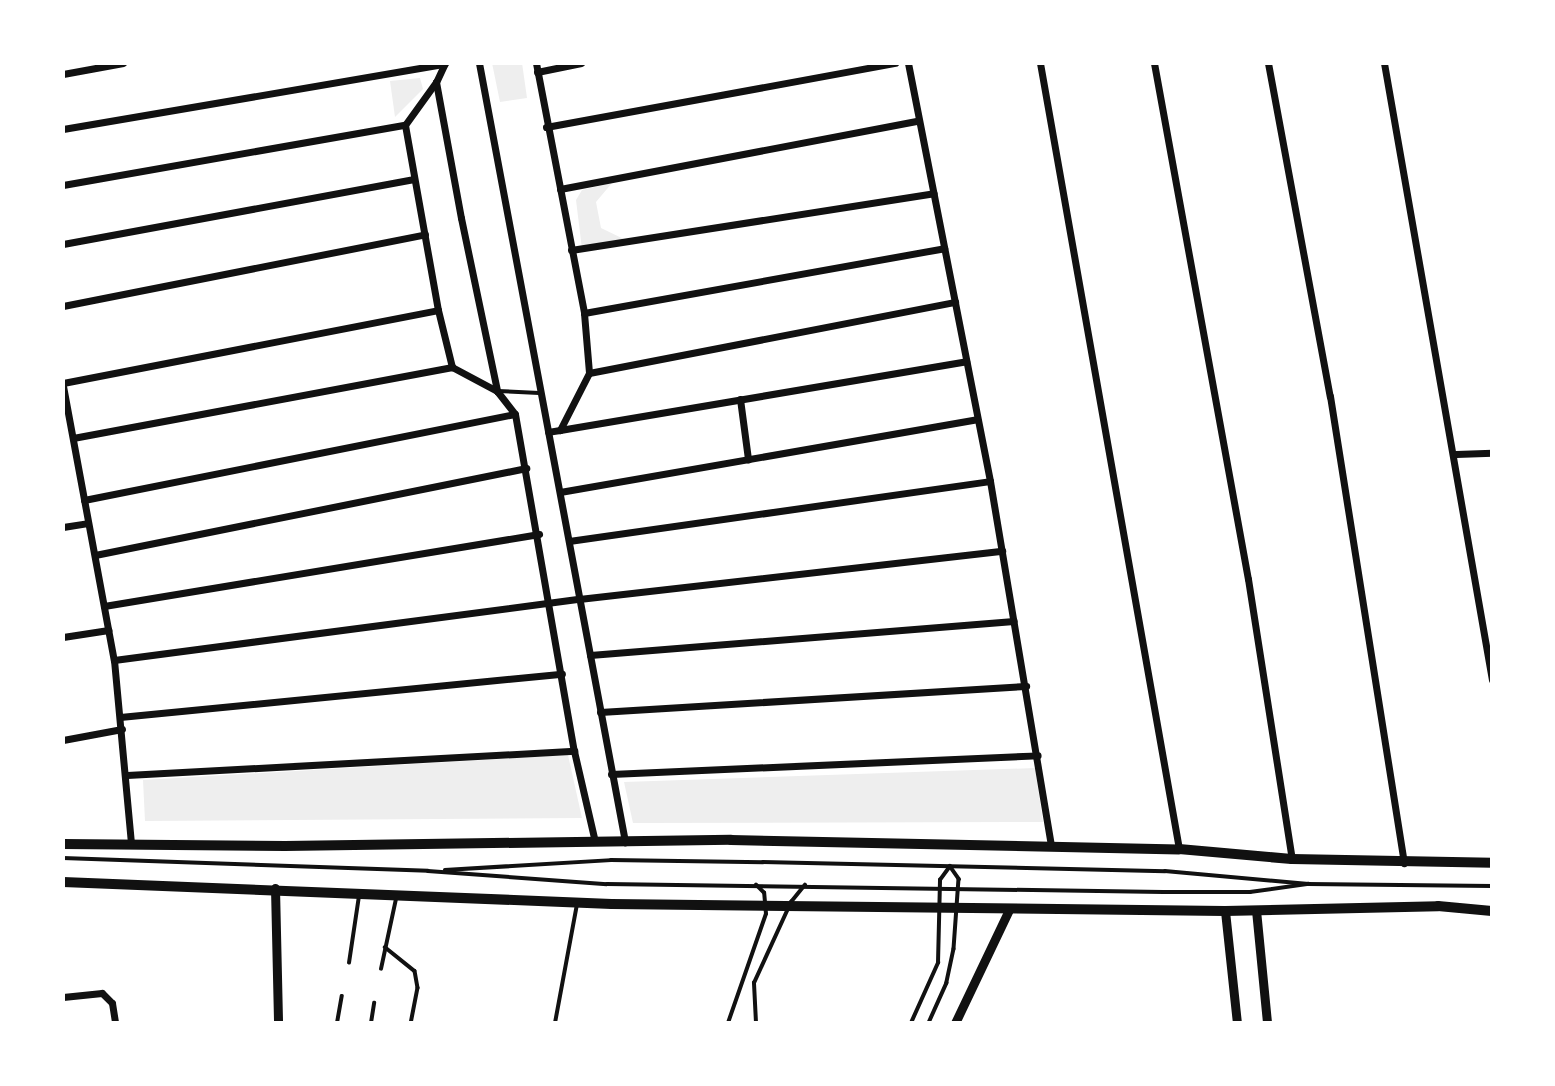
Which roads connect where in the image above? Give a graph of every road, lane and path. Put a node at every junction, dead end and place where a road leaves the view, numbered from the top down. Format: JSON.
{"nodes":[{"id":1,"x":123,"y":63,"type":"edge"},
{"id":2,"x":445,"y":63,"type":"edge"},
{"id":3,"x":479,"y":63,"type":"edge"},
{"id":4,"x":581,"y":63,"type":"edge"},
{"id":5,"x":895,"y":63,"type":"edge"},
{"id":6,"x":908,"y":63,"type":"edge"},
{"id":7,"x":1040,"y":63,"type":"edge"},
{"id":8,"x":1154,"y":63,"type":"edge"},
{"id":9,"x":1268,"y":63,"type":"edge"},
{"id":10,"x":1384,"y":63,"type":"edge"},
{"id":11,"x":537,"y":67,"type":"edge"},
{"id":12,"x":63,"y":74,"type":"edge"},
{"id":13,"x":436,"y":82,"type":"junction"},
{"id":14,"x":918,"y":121,"type":"junction"},
{"id":15,"x":405,"y":125,"type":"junction"},
{"id":16,"x":545,"y":127,"type":"junction"},
{"id":17,"x":63,"y":129,"type":"edge"},
{"id":18,"x":414,"y":179,"type":"junction"},
{"id":19,"x":63,"y":185,"type":"edge"},
{"id":20,"x":560,"y":189,"type":"junction"},
{"id":21,"x":934,"y":193,"type":"junction"},
{"id":22,"x":425,"y":234,"type":"junction"},
{"id":23,"x":63,"y":244,"type":"edge"},
{"id":24,"x":944,"y":248,"type":"junction"},
{"id":25,"x":571,"y":250,"type":"junction"},
{"id":26,"x":955,"y":303,"type":"junction"},
{"id":27,"x":63,"y":306,"type":"edge"},
{"id":28,"x":438,"y":310,"type":"junction"},
{"id":29,"x":584,"y":313,"type":"junction"},
{"id":30,"x":966,"y":360,"type":"junction"},
{"id":31,"x":452,"y":368,"type":"junction"},
{"id":32,"x":589,"y":373,"type":"junction"},
{"id":33,"x":63,"y":385,"type":"edge"},
{"id":34,"x":497,"y":391,"type":"junction"},
{"id":35,"x":541,"y":393,"type":"junction"},
{"id":36,"x":740,"y":399,"type":"junction"},
{"id":37,"x":515,"y":414,"type":"junction"},
{"id":38,"x":66,"y":417,"type":"edge"},
{"id":39,"x":977,"y":419,"type":"junction"},
{"id":40,"x":560,"y":430,"type":"junction"},
{"id":41,"x":548,"y":432,"type":"junction"},
{"id":42,"x":73,"y":438,"type":"junction"},
{"id":43,"x":1492,"y":453,"type":"edge"},
{"id":44,"x":1456,"y":454,"type":"junction"},
{"id":45,"x":748,"y":459,"type":"junction"},
{"id":46,"x":526,"y":468,"type":"junction"},
{"id":47,"x":990,"y":481,"type":"junction"},
{"id":48,"x":560,"y":492,"type":"junction"},
{"id":49,"x":84,"y":500,"type":"junction"},
{"id":50,"x":88,"y":523,"type":"junction"},
{"id":51,"x":63,"y":527,"type":"edge"},
{"id":52,"x":539,"y":534,"type":"junction"},
{"id":53,"x":569,"y":541,"type":"junction"},
{"id":54,"x":1002,"y":551,"type":"junction"},
{"id":55,"x":94,"y":555,"type":"junction"},
{"id":56,"x":579,"y":599,"type":"junction"},
{"id":57,"x":551,"y":603,"type":"junction"},
{"id":58,"x":104,"y":606,"type":"junction"},
{"id":59,"x":1014,"y":621,"type":"junction"},
{"id":60,"x":108,"y":630,"type":"junction"},
{"id":61,"x":63,"y":637,"type":"edge"},
{"id":62,"x":590,"y":655,"type":"junction"},
{"id":63,"x":114,"y":660,"type":"junction"},
{"id":64,"x":562,"y":674,"type":"junction"},
{"id":65,"x":1492,"y":680,"type":"edge"},
{"id":66,"x":1026,"y":686,"type":"junction"},
{"id":67,"x":600,"y":712,"type":"junction"},
{"id":68,"x":120,"y":717,"type":"junction"},
{"id":69,"x":122,"y":729,"type":"junction"},
{"id":70,"x":63,"y":740,"type":"edge"},
{"id":71,"x":574,"y":751,"type":"junction"},
{"id":72,"x":1038,"y":755,"type":"junction"},
{"id":73,"x":611,"y":774,"type":"junction"},
{"id":74,"x":127,"y":775,"type":"junction"},
{"id":75,"x":596,"y":842,"type":"junction"},
{"id":76,"x":625,"y":842,"type":"junction"},
{"id":77,"x":63,"y":844,"type":"edge"},
{"id":78,"x":131,"y":844,"type":"junction"},
{"id":79,"x":1051,"y":847,"type":"junction"},
{"id":80,"x":1179,"y":849,"type":"junction"},
{"id":81,"x":63,"y":858,"type":"edge"},
{"id":82,"x":1292,"y":859,"type":"junction"},
{"id":83,"x":1404,"y":863,"type":"junction"},
{"id":84,"x":1492,"y":863,"type":"edge"},
{"id":85,"x":950,"y":866,"type":"junction"},
{"id":86,"x":428,"y":871,"type":"junction"},
{"id":87,"x":63,"y":882,"type":"edge"},
{"id":88,"x":755,"y":884,"type":"junction"},
{"id":89,"x":806,"y":884,"type":"junction"},
{"id":90,"x":1308,"y":884,"type":"junction"},
{"id":91,"x":940,"y":886,"type":"junction"},
{"id":92,"x":958,"y":886,"type":"junction"},
{"id":93,"x":1492,"y":886,"type":"edge"},
{"id":94,"x":275,"y":887,"type":"junction"},
{"id":95,"x":359,"y":891,"type":"junction"},
{"id":96,"x":397,"y":893,"type":"junction"},
{"id":97,"x":578,"y":902,"type":"junction"},
{"id":98,"x":791,"y":902,"type":"junction"},
{"id":99,"x":767,"y":904,"type":"junction"},
{"id":100,"x":939,"y":906,"type":"junction"},
{"id":101,"x":958,"y":907,"type":"junction"},
{"id":102,"x":1009,"y":910,"type":"junction"},
{"id":103,"x":1256,"y":910,"type":"junction"},
{"id":104,"x":1225,"y":911,"type":"junction"},
{"id":105,"x":1492,"y":911,"type":"edge"},
{"id":106,"x":386,"y":947,"type":"junction"},
{"id":107,"x":349,"y":963,"type":"dead end"},
{"id":108,"x":381,"y":970,"type":"dead end"},
{"id":109,"x":342,"y":996,"type":"dead end"},
{"id":110,"x":63,"y":998,"type":"edge"},
{"id":111,"x":374,"y":1003,"type":"dead end"},
{"id":112,"x":115,"y":1023,"type":"edge"},
{"id":113,"x":278,"y":1023,"type":"edge"},
{"id":114,"x":337,"y":1023,"type":"edge"},
{"id":115,"x":371,"y":1023,"type":"edge"},
{"id":116,"x":411,"y":1023,"type":"edge"},
{"id":117,"x":555,"y":1023,"type":"edge"},
{"id":118,"x":728,"y":1023,"type":"edge"},
{"id":119,"x":756,"y":1023,"type":"edge"},
{"id":120,"x":911,"y":1023,"type":"edge"},
{"id":121,"x":929,"y":1023,"type":"edge"},
{"id":122,"x":955,"y":1023,"type":"edge"},
{"id":123,"x":1237,"y":1023,"type":"edge"},
{"id":124,"x":1267,"y":1023,"type":"edge"}],
"edges":[{"from":1,"to":12,"type":"street"},
{"from":2,"to":13,"type":"street"},
{"from":2,"to":17,"type":"street"},
{"from":3,"to":35,"type":"street"},
{"from":4,"to":11,"type":"street"},
{"from":5,"to":16,"type":"street"},
{"from":6,"to":14,"type":"street"},
{"from":7,"to":80,"type":"street"},
{"from":8,"to":82,"type":"street"},
{"from":9,"to":83,"type":"street"},
{"from":10,"to":44,"type":"street"},
{"from":11,"to":16,"type":"street"},
{"from":13,"to":15,"type":"street"},
{"from":13,"to":34,"type":"street"},
{"from":14,"to":20,"type":"street"},
{"from":14,"to":21,"type":"street"},
{"from":15,"to":18,"type":"street"},
{"from":15,"to":19,"type":"street"},
{"from":16,"to":20,"type":"street"},
{"from":18,"to":22,"type":"street"},
{"from":18,"to":23,"type":"street"},
{"from":20,"to":25,"type":"street"},
{"from":21,"to":24,"type":"street"},
{"from":21,"to":25,"type":"street"},
{"from":22,"to":27,"type":"street"},
{"from":22,"to":28,"type":"street"},
{"from":24,"to":26,"type":"street"},
{"from":24,"to":29,"type":"street"},
{"from":25,"to":29,"type":"street"},
{"from":26,"to":30,"type":"street"},
{"from":26,"to":32,"type":"street"},
{"from":28,"to":31,"type":"street"},
{"from":28,"to":33,"type":"street"},
{"from":29,"to":32,"type":"street"},
{"from":30,"to":36,"type":"street"},
{"from":30,"to":39,"type":"street"},
{"from":31,"to":34,"type":"street"},
{"from":31,"to":42,"type":"street"},
{"from":32,"to":40,"type":"street"},
{"from":33,"to":38,"type":"street"},
{"from":34,"to":35,"type":"lane"},
{"from":34,"to":37,"type":"street"},
{"from":35,"to":41,"type":"street"},
{"from":36,"to":40,"type":"street"},
{"from":36,"to":45,"type":"street"},
{"from":37,"to":46,"type":"street"},
{"from":37,"to":49,"type":"street"},
{"from":38,"to":42,"type":"street"},
{"from":39,"to":45,"type":"street"},
{"from":39,"to":47,"type":"street"},
{"from":40,"to":41,"type":"street"},
{"from":41,"to":48,"type":"street"},
{"from":42,"to":49,"type":"street"},
{"from":43,"to":44,"type":"street"},
{"from":44,"to":65,"type":"street"},
{"from":45,"to":48,"type":"street"},
{"from":46,"to":52,"type":"street"},
{"from":46,"to":55,"type":"street"},
{"from":47,"to":53,"type":"street"},
{"from":47,"to":54,"type":"street"},
{"from":48,"to":53,"type":"street"},
{"from":49,"to":50,"type":"street"},
{"from":50,"to":51,"type":"street"},
{"from":50,"to":55,"type":"street"},
{"from":52,"to":57,"type":"street"},
{"from":52,"to":58,"type":"street"},
{"from":53,"to":56,"type":"street"},
{"from":54,"to":56,"type":"street"},
{"from":54,"to":59,"type":"street"},
{"from":55,"to":58,"type":"street"},
{"from":56,"to":57,"type":"street"},
{"from":56,"to":62,"type":"street"},
{"from":57,"to":63,"type":"street"},
{"from":57,"to":64,"type":"street"},
{"from":58,"to":60,"type":"street"},
{"from":59,"to":62,"type":"street"},
{"from":59,"to":66,"type":"street"},
{"from":60,"to":61,"type":"street"},
{"from":60,"to":63,"type":"street"},
{"from":62,"to":67,"type":"street"},
{"from":63,"to":68,"type":"street"},
{"from":64,"to":68,"type":"street"},
{"from":64,"to":71,"type":"street"},
{"from":66,"to":67,"type":"street"},
{"from":66,"to":72,"type":"street"},
{"from":67,"to":73,"type":"street"},
{"from":68,"to":69,"type":"street"},
{"from":69,"to":70,"type":"street"},
{"from":69,"to":74,"type":"street"},
{"from":71,"to":74,"type":"street"},
{"from":71,"to":75,"type":"street"},
{"from":72,"to":73,"type":"street"},
{"from":72,"to":79,"type":"street"},
{"from":73,"to":76,"type":"street"},
{"from":74,"to":78,"type":"street"},
{"from":75,"to":76,"type":"main road"},
{"from":75,"to":78,"type":"main road"},
{"from":76,"to":79,"type":"main road"},
{"from":77,"to":78,"type":"main road"},
{"from":79,"to":80,"type":"main road"},
{"from":80,"to":82,"type":"main road"},
{"from":81,"to":86,"type":"lane"},
{"from":82,"to":83,"type":"main road"},
{"from":83,"to":84,"type":"main road"},
{"from":85,"to":86,"type":"lane"},
{"from":85,"to":90,"type":"lane"},
{"from":85,"to":91,"type":"lane"},
{"from":85,"to":92,"type":"lane"},
{"from":86,"to":88,"type":"lane"},
{"from":87,"to":94,"type":"main road"},
{"from":88,"to":89,"type":"lane"},
{"from":88,"to":99,"type":"lane"},
{"from":89,"to":91,"type":"lane"},
{"from":89,"to":98,"type":"lane"},
{"from":90,"to":92,"type":"lane"},
{"from":90,"to":93,"type":"lane"},
{"from":91,"to":92,"type":"lane"},
{"from":91,"to":100,"type":"lane"},
{"from":92,"to":101,"type":"lane"},
{"from":94,"to":95,"type":"main road"},
{"from":94,"to":113,"type":"street"},
{"from":95,"to":96,"type":"main road"},
{"from":95,"to":107,"type":"lane"},
{"from":96,"to":97,"type":"main road"},
{"from":96,"to":106,"type":"lane"},
{"from":97,"to":99,"type":"main road"},
{"from":97,"to":117,"type":"lane"},
{"from":98,"to":99,"type":"main road"},
{"from":98,"to":100,"type":"main road"},
{"from":98,"to":119,"type":"lane"},
{"from":99,"to":118,"type":"lane"},
{"from":100,"to":101,"type":"main road"},
{"from":100,"to":120,"type":"lane"},
{"from":101,"to":102,"type":"main road"},
{"from":101,"to":121,"type":"lane"},
{"from":102,"to":104,"type":"main road"},
{"from":102,"to":122,"type":"street"},
{"from":103,"to":104,"type":"main road"},
{"from":103,"to":105,"type":"main road"},
{"from":103,"to":124,"type":"street"},
{"from":104,"to":123,"type":"street"},
{"from":106,"to":108,"type":"lane"},
{"from":106,"to":116,"type":"lane"},
{"from":109,"to":114,"type":"lane"},
{"from":110,"to":112,"type":"street"},
{"from":111,"to":115,"type":"lane"}]}
